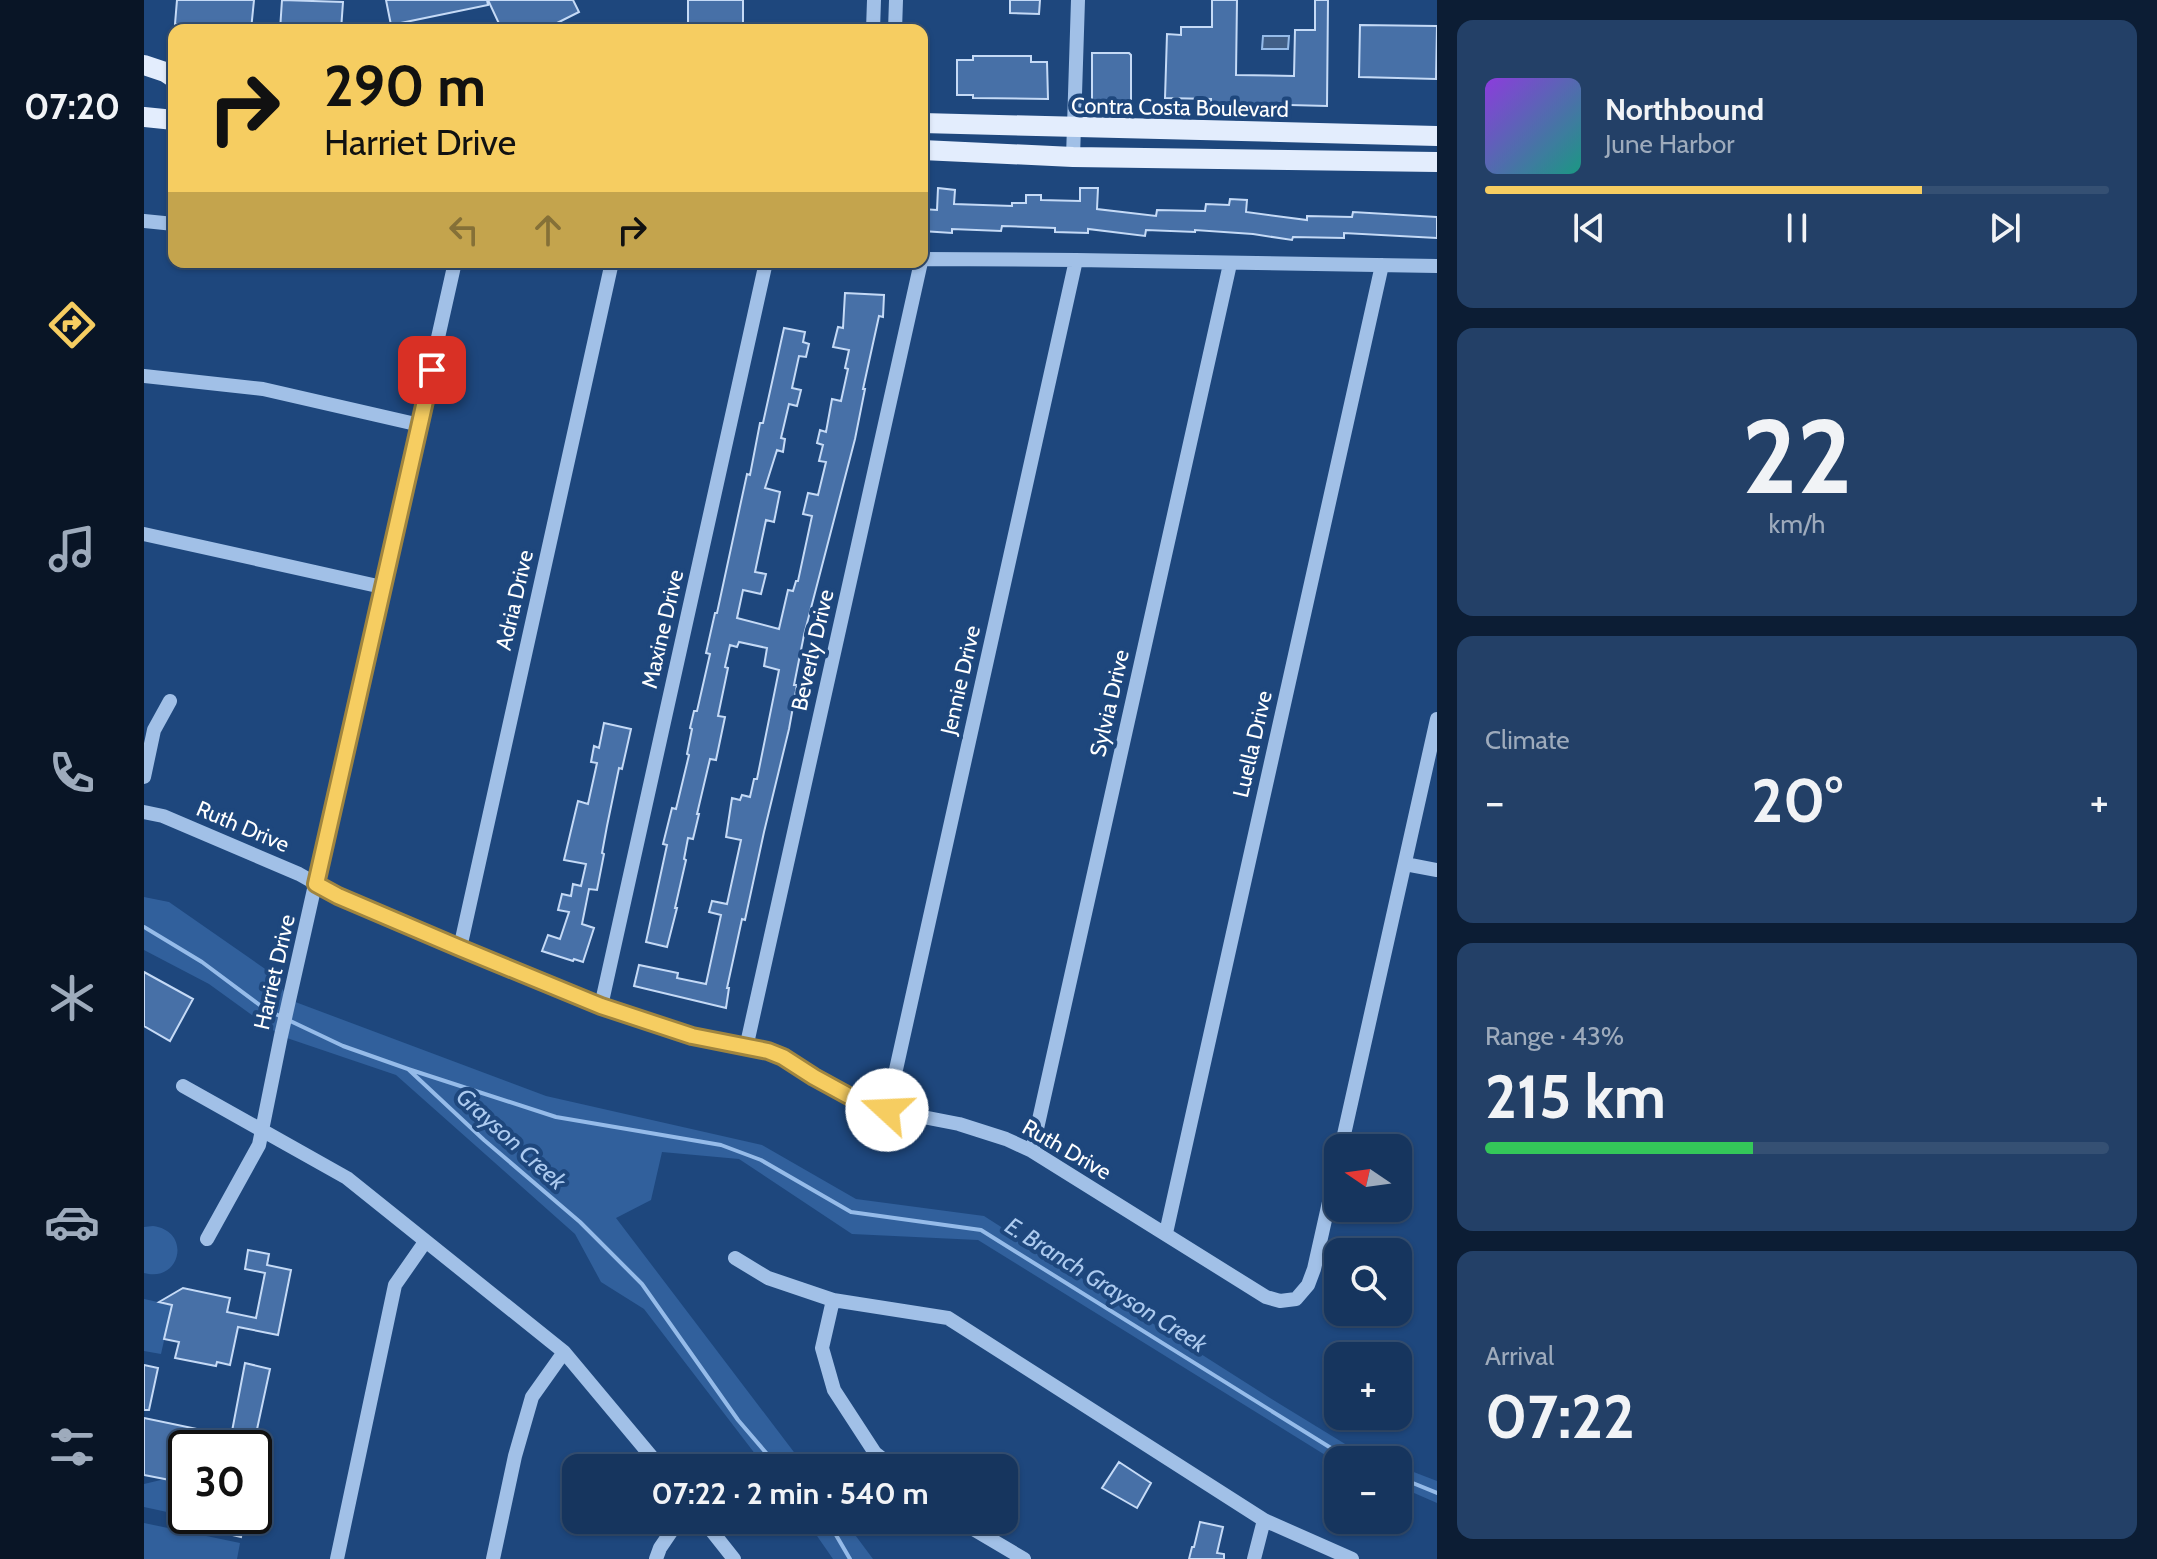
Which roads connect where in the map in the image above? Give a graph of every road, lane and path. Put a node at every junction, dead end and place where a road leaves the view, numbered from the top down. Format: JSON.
{"nodes":[{"id":1,"x":874,"y":0,"type":"edge"},
{"id":2,"x":896,"y":0,"type":"edge"},
{"id":3,"x":1078,"y":0,"type":"edge"},
{"id":4,"x":873,"y":24,"type":"edge"},
{"id":5,"x":895,"y":24,"type":"edge"},
{"id":6,"x":144,"y":65,"type":"edge"},
{"id":7,"x":168,"y":75,"type":"edge"},
{"id":8,"x":144,"y":80,"type":"edge"},
{"id":9,"x":168,"y":81,"type":"edge"},
{"id":10,"x":144,"y":117,"type":"edge"},
{"id":11,"x":168,"y":119,"type":"edge"},
{"id":12,"x":928,"y":123,"type":"edge"},
{"id":13,"x":1075,"y":128,"type":"junction"},
{"id":14,"x":1437,"y":136,"type":"edge"},
{"id":15,"x":928,"y":150,"type":"edge"},
{"id":16,"x":1073,"y":157,"type":"junction"},
{"id":17,"x":1436,"y":161,"type":"edge"},
{"id":18,"x":144,"y":221,"type":"edge"},
{"id":19,"x":168,"y":223,"type":"edge"},
{"id":20,"x":1076,"y":260,"type":"junction"},
{"id":21,"x":928,"y":261,"type":"edge"},
{"id":22,"x":1230,"y":264,"type":"junction"},
{"id":23,"x":1382,"y":265,"type":"junction"},
{"id":24,"x":1437,"y":266,"type":"edge"},
{"id":25,"x":454,"y":268,"type":"edge"},
{"id":26,"x":611,"y":268,"type":"edge"},
{"id":27,"x":765,"y":268,"type":"edge"},
{"id":28,"x":920,"y":268,"type":"edge"},
{"id":29,"x":144,"y":376,"type":"edge"},
{"id":30,"x":420,"y":425,"type":"junction"},
{"id":31,"x":144,"y":534,"type":"edge"},
{"id":32,"x":382,"y":587,"type":"junction"},
{"id":33,"x":170,"y":701,"type":"dead end"},
{"id":34,"x":1437,"y":719,"type":"edge"},
{"id":35,"x":144,"y":777,"type":"edge"},
{"id":36,"x":144,"y":812,"type":"edge"},
{"id":37,"x":1405,"y":864,"type":"junction"},
{"id":38,"x":1437,"y":870,"type":"edge"},
{"id":39,"x":316,"y":884,"type":"junction"},
{"id":40,"x":460,"y":948,"type":"junction"},
{"id":41,"x":601,"y":1006,"type":"junction"},
{"id":42,"x":746,"y":1048,"type":"junction"},
{"id":43,"x":183,"y":1086,"type":"dead end"},
{"id":44,"x":887,"y":1110,"type":"junction"},
{"id":45,"x":262,"y":1129,"type":"junction"},
{"id":46,"x":1344,"y":1134,"type":"edge"},
{"id":47,"x":1032,"y":1151,"type":"junction"},
{"id":48,"x":1325,"y":1222,"type":"edge"},
{"id":49,"x":1166,"y":1233,"type":"junction"},
{"id":50,"x":207,"y":1239,"type":"dead end"},
{"id":51,"x":425,"y":1242,"type":"junction"},
{"id":52,"x":735,"y":1258,"type":"dead end"},
{"id":53,"x":833,"y":1300,"type":"junction"},
{"id":54,"x":564,"y":1352,"type":"junction"},
{"id":55,"x":649,"y":1454,"type":"edge"},
{"id":56,"x":876,"y":1454,"type":"edge"},
{"id":57,"x":1264,"y":1520,"type":"junction"},
{"id":58,"x":670,"y":1534,"type":"edge"},
{"id":59,"x":714,"y":1534,"type":"edge"},
{"id":60,"x":982,"y":1534,"type":"edge"},
{"id":61,"x":337,"y":1559,"type":"edge"},
{"id":62,"x":493,"y":1559,"type":"edge"},
{"id":63,"x":656,"y":1559,"type":"edge"},
{"id":64,"x":734,"y":1559,"type":"edge"},
{"id":65,"x":1024,"y":1559,"type":"edge"},
{"id":66,"x":1254,"y":1559,"type":"edge"},
{"id":67,"x":1352,"y":1559,"type":"edge"}],
"edges":[{"from":1,"to":4,"type":"street"},
{"from":2,"to":5,"type":"street"},
{"from":3,"to":13,"type":"street"},
{"from":6,"to":7,"type":"main road"},
{"from":8,"to":9,"type":"main road"},
{"from":10,"to":11,"type":"main road"},
{"from":12,"to":13,"type":"main road","name":"Contra Costa Boulevard"},
{"from":13,"to":14,"type":"main road","name":"Contra Costa Boulevard"},
{"from":13,"to":16,"type":"street"},
{"from":15,"to":16,"type":"main road"},
{"from":16,"to":17,"type":"main road"},
{"from":18,"to":19,"type":"street"},
{"from":20,"to":21,"type":"street"},
{"from":20,"to":22,"type":"street"},
{"from":20,"to":44,"type":"street","name":"Jennie Drive"},
{"from":22,"to":23,"type":"street"},
{"from":22,"to":47,"type":"street","name":"Sylvia Drive"},
{"from":23,"to":24,"type":"street"},
{"from":23,"to":49,"type":"street","name":"Luella Drive"},
{"from":25,"to":30,"type":"street","name":"Harriet Drive"},
{"from":26,"to":40,"type":"street","name":"Adria Drive"},
{"from":27,"to":41,"type":"street","name":"Maxine Drive"},
{"from":28,"to":42,"type":"street","name":"Beverly Drive"},
{"from":29,"to":30,"type":"street"},
{"from":30,"to":32,"type":"street","name":"Harriet Drive"},
{"from":31,"to":32,"type":"street"},
{"from":32,"to":39,"type":"street","name":"Harriet Drive"},
{"from":33,"to":35,"type":"street"},
{"from":34,"to":37,"type":"street"},
{"from":36,"to":39,"type":"street","name":"Ruth Drive"},
{"from":37,"to":38,"type":"street"},
{"from":37,"to":46,"type":"street"},
{"from":39,"to":40,"type":"street","name":"Ruth Drive"},
{"from":39,"to":45,"type":"street","name":"Harriet Drive"},
{"from":40,"to":41,"type":"street","name":"Ruth Drive"},
{"from":41,"to":42,"type":"street","name":"Ruth Drive"},
{"from":42,"to":44,"type":"street","name":"Ruth Drive"},
{"from":43,"to":45,"type":"street"},
{"from":44,"to":47,"type":"street","name":"Ruth Drive"},
{"from":45,"to":50,"type":"street","name":"Harriet Drive"},
{"from":45,"to":51,"type":"street"},
{"from":47,"to":49,"type":"street","name":"Ruth Drive"},
{"from":48,"to":49,"type":"street","name":"Ruth Drive"},
{"from":51,"to":54,"type":"street"},
{"from":51,"to":61,"type":"street"},
{"from":52,"to":53,"type":"street"},
{"from":53,"to":56,"type":"street"},
{"from":53,"to":57,"type":"street"},
{"from":54,"to":55,"type":"street"},
{"from":54,"to":62,"type":"street"},
{"from":57,"to":66,"type":"street"},
{"from":57,"to":67,"type":"street"},
{"from":58,"to":63,"type":"street"},
{"from":59,"to":64,"type":"street"},
{"from":60,"to":65,"type":"street"}]}
